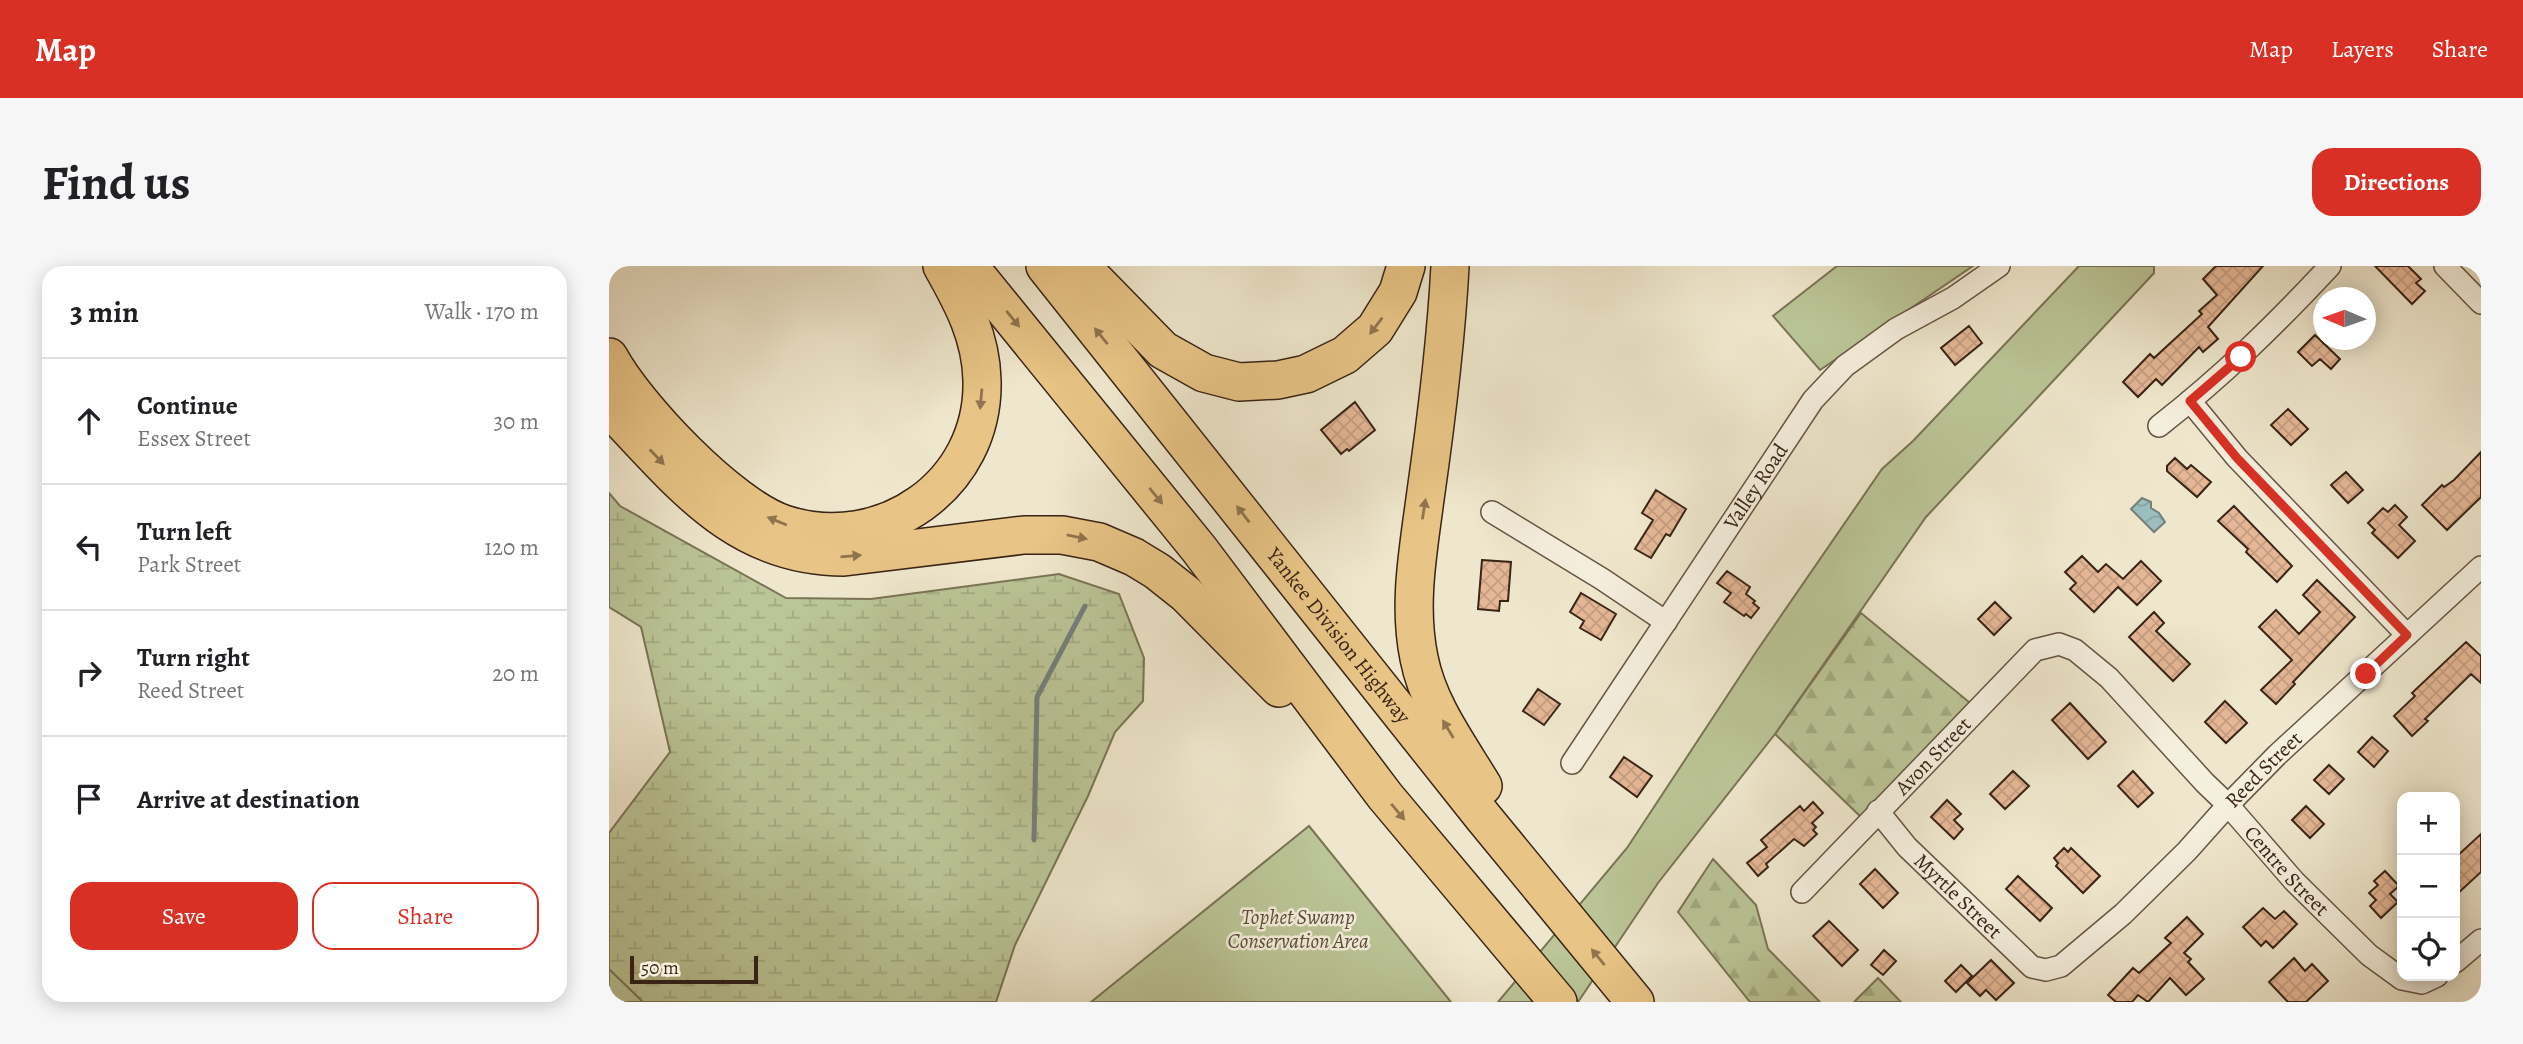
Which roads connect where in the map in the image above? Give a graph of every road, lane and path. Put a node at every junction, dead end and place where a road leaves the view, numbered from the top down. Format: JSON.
{"nodes":[{"id":1,"x":942,"y":266,"type":"edge"},
{"id":2,"x":969,"y":266,"type":"edge"},
{"id":3,"x":1045,"y":266,"type":"edge"},
{"id":4,"x":1081,"y":266,"type":"edge"},
{"id":5,"x":1406,"y":266,"type":"edge"},
{"id":6,"x":1450,"y":266,"type":"edge"},
{"id":7,"x":1999,"y":266,"type":"edge"},
{"id":8,"x":2330,"y":266,"type":"edge"},
{"id":9,"x":2445,"y":266,"type":"edge"},
{"id":10,"x":2481,"y":303,"type":"edge"},
{"id":11,"x":609,"y":357,"type":"edge"},
{"id":12,"x":2190,"y":401,"type":"junction"},
{"id":13,"x":609,"y":408,"type":"edge"},
{"id":14,"x":2158,"y":426,"type":"dead end"},
{"id":15,"x":1492,"y":512,"type":"dead end"},
{"id":16,"x":2481,"y":567,"type":"edge"},
{"id":17,"x":1666,"y":622,"type":"junction"},
{"id":18,"x":2407,"y":635,"type":"junction"},
{"id":19,"x":2075,"y":650,"type":"joint"},
{"id":20,"x":1571,"y":763,"type":"dead end"},
{"id":21,"x":1370,"y":776,"type":"junction"},
{"id":22,"x":2228,"y":805,"type":"junction"},
{"id":23,"x":1878,"y":811,"type":"junction"},
{"id":24,"x":1802,"y":892,"type":"dead end"},
{"id":25,"x":1561,"y":912,"type":"junction"},
{"id":26,"x":2481,"y":940,"type":"edge"},
{"id":27,"x":2460,"y":958,"type":"edge"},
{"id":28,"x":2046,"y":971,"type":"joint"},
{"id":29,"x":2397,"y":975,"type":"edge"},
{"id":30,"x":1558,"y":1002,"type":"edge"},
{"id":31,"x":1635,"y":1002,"type":"edge"}],
"edges":[{"from":1,"to":11,"type":"highway","one_way":true},
{"from":2,"to":21,"type":"highway","one_way":true},
{"from":25,"to":3,"type":"highway","name":"Yankee Division Highway","one_way":true},
{"from":5,"to":4,"type":"highway","one_way":true},
{"from":25,"to":6,"type":"highway","one_way":true},
{"from":7,"to":17,"type":"street","name":"Valley Road"},
{"from":8,"to":12,"type":"street"},
{"from":9,"to":10,"type":"street"},
{"from":12,"to":14,"type":"street"},
{"from":12,"to":18,"type":"street"},
{"from":13,"to":21,"type":"highway","one_way":true},
{"from":15,"to":17,"type":"street"},
{"from":16,"to":18,"type":"street","name":"Reed Street"},
{"from":17,"to":20,"type":"street","name":"Valley Road"},
{"from":18,"to":22,"type":"street","name":"Reed Street"},
{"from":19,"to":22,"type":"street","name":"Centre Street"},
{"from":19,"to":23,"type":"street","name":"Avon Street"},
{"from":21,"to":30,"type":"highway","one_way":true},
{"from":22,"to":28,"type":"street","name":"Reed Street"},
{"from":22,"to":29,"type":"street","name":"Centre Street"},
{"from":23,"to":24,"type":"street","name":"Avon Street"},
{"from":23,"to":28,"type":"street","name":"Myrtle Street"},
{"from":31,"to":25,"type":"highway","name":"Yankee Division Highway","one_way":true},
{"from":26,"to":27,"type":"street"}]}
